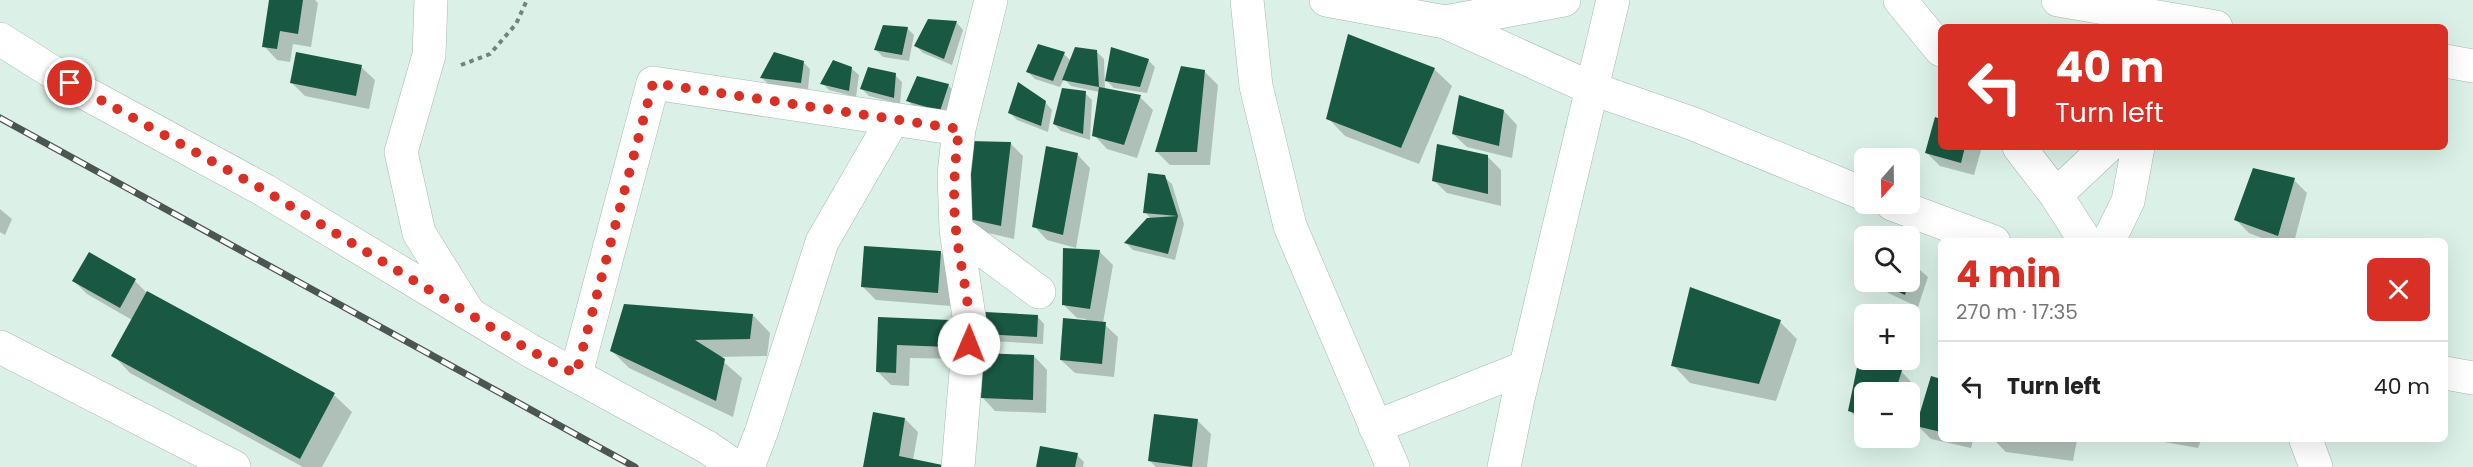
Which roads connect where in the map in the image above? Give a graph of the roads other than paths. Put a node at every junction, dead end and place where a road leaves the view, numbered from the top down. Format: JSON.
{"nodes":[{"id":1,"x":431,"y":0,"type":"edge"},
{"id":2,"x":991,"y":0,"type":"edge"},
{"id":3,"x":1247,"y":0,"type":"edge"},
{"id":4,"x":1326,"y":0,"type":"edge"},
{"id":5,"x":1564,"y":0,"type":"edge"},
{"id":6,"x":1612,"y":0,"type":"edge"},
{"id":7,"x":1900,"y":0,"type":"edge"},
{"id":8,"x":2058,"y":0,"type":"edge"},
{"id":9,"x":2131,"y":19,"type":"edge"},
{"id":10,"x":1445,"y":22,"type":"junction"},
{"id":11,"x":2176,"y":24,"type":"edge"},
{"id":12,"x":0,"y":39,"type":"edge"},
{"id":13,"x":1938,"y":46,"type":"edge"},
{"id":14,"x":2448,"y":62,"type":"edge"},
{"id":15,"x":2473,"y":66,"type":"edge"},
{"id":16,"x":1593,"y":88,"type":"junction"},
{"id":17,"x":893,"y":119,"type":"junction"},
{"id":18,"x":959,"y":129,"type":"junction"},
{"id":19,"x":2021,"y":150,"type":"edge"},
{"id":20,"x":2104,"y":150,"type":"edge"},
{"id":21,"x":2137,"y":150,"type":"edge"},
{"id":22,"x":1854,"y":190,"type":"edge"},
{"id":23,"x":2056,"y":195,"type":"junction"},
{"id":24,"x":1919,"y":214,"type":"edge"},
{"id":25,"x":956,"y":230,"type":"junction"},
{"id":26,"x":1983,"y":238,"type":"edge"},
{"id":27,"x":2083,"y":238,"type":"edge"},
{"id":28,"x":2110,"y":238,"type":"edge"},
{"id":29,"x":1039,"y":292,"type":"dead end"},
{"id":30,"x":470,"y":314,"type":"junction"},
{"id":31,"x":0,"y":347,"type":"edge"},
{"id":32,"x":1526,"y":367,"type":"junction"},
{"id":33,"x":576,"y":374,"type":"junction"},
{"id":34,"x":2448,"y":374,"type":"edge"},
{"id":35,"x":2473,"y":378,"type":"edge"},
{"id":36,"x":1375,"y":427,"type":"junction"},
{"id":37,"x":2307,"y":442,"type":"edge"},
{"id":38,"x":234,"y":467,"type":"edge"},
{"id":39,"x":736,"y":467,"type":"edge"},
{"id":40,"x":748,"y":467,"type":"edge"},
{"id":41,"x":958,"y":467,"type":"edge"},
{"id":42,"x":1393,"y":467,"type":"edge"},
{"id":43,"x":1504,"y":467,"type":"edge"},
{"id":44,"x":2316,"y":467,"type":"edge"}],
"edges":[{"from":1,"to":30,"type":"street"},
{"from":2,"to":18,"type":"street"},
{"from":3,"to":36,"type":"street"},
{"from":4,"to":10,"type":"street"},
{"from":5,"to":10,"type":"street"},
{"from":6,"to":16,"type":"street"},
{"from":7,"to":13,"type":"street"},
{"from":8,"to":9,"type":"street"},
{"from":9,"to":11,"type":"street"},
{"from":10,"to":16,"type":"street"},
{"from":12,"to":30,"type":"street"},
{"from":14,"to":15,"type":"street"},
{"from":16,"to":22,"type":"street"},
{"from":16,"to":32,"type":"street"},
{"from":17,"to":18,"type":"street"},
{"from":17,"to":33,"type":"street"},
{"from":17,"to":40,"type":"street"},
{"from":18,"to":25,"type":"street"},
{"from":19,"to":23,"type":"street"},
{"from":20,"to":23,"type":"street"},
{"from":21,"to":28,"type":"street"},
{"from":23,"to":27,"type":"street"},
{"from":24,"to":26,"type":"street"},
{"from":25,"to":29,"type":"street"},
{"from":25,"to":41,"type":"street"},
{"from":30,"to":33,"type":"street"},
{"from":31,"to":38,"type":"street"},
{"from":32,"to":36,"type":"street"},
{"from":32,"to":43,"type":"street"},
{"from":33,"to":39,"type":"street"},
{"from":34,"to":35,"type":"street"},
{"from":36,"to":42,"type":"street"},
{"from":37,"to":44,"type":"street"}]}
